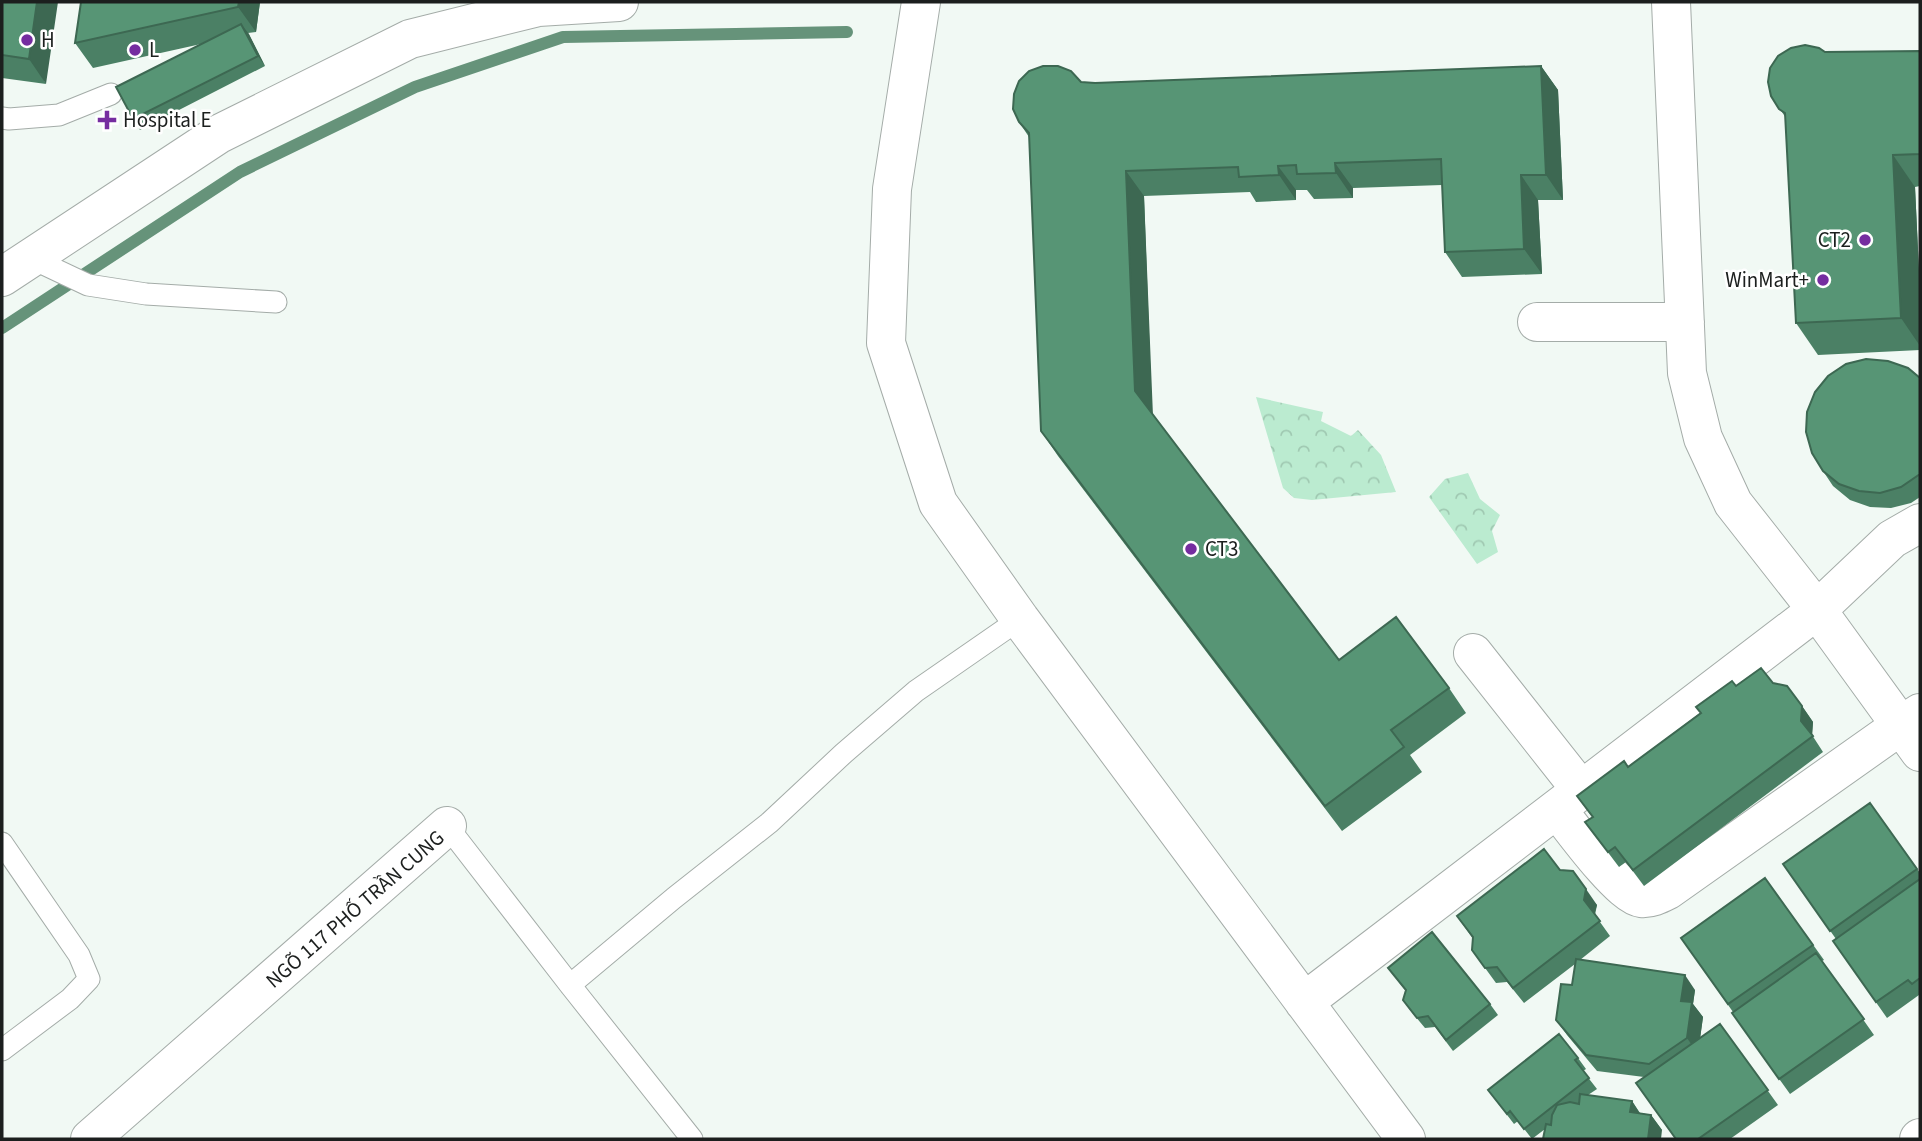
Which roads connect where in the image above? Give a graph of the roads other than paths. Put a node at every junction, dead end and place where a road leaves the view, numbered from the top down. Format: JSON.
{"nodes":[{"id":1,"x":620,"y":2,"type":"edge"},
{"id":2,"x":921,"y":2,"type":"edge"},
{"id":3,"x":1671,"y":2,"type":"edge"},
{"id":4,"x":111,"y":94,"type":"dead end"},
{"id":5,"x":2,"y":118,"type":"edge"},
{"id":6,"x":31,"y":269,"type":"edge"},
{"id":7,"x":276,"y":302,"type":"dead end"},
{"id":8,"x":1537,"y":322,"type":"dead end"},
{"id":9,"x":1685,"y":322,"type":"junction"},
{"id":10,"x":1920,"y":523,"type":"edge"},
{"id":11,"x":1817,"y":610,"type":"junction"},
{"id":12,"x":1020,"y":619,"type":"junction"},
{"id":13,"x":1473,"y":653,"type":"dead end"},
{"id":14,"x":1914,"y":730,"type":"edge"},
{"id":15,"x":1569,"y":800,"type":"junction"},
{"id":16,"x":447,"y":826,"type":"joint"},
{"id":17,"x":2,"y":843,"type":"edge"},
{"id":18,"x":570,"y":985,"type":"junction"},
{"id":19,"x":1304,"y":1002,"type":"junction"},
{"id":20,"x":2,"y":1049,"type":"edge"},
{"id":21,"x":90,"y":1139,"type":"edge"},
{"id":22,"x":692,"y":1139,"type":"edge"},
{"id":23,"x":1406,"y":1139,"type":"edge"}],
"edges":[{"from":1,"to":6,"type":"street"},
{"from":2,"to":12,"type":"street"},
{"from":3,"to":9,"type":"street"},
{"from":4,"to":5,"type":"lane"},
{"from":6,"to":7,"type":"lane"},
{"from":8,"to":9,"type":"street"},
{"from":9,"to":11,"type":"street"},
{"from":10,"to":11,"type":"street"},
{"from":11,"to":14,"type":"street"},
{"from":11,"to":15,"type":"street"},
{"from":12,"to":18,"type":"lane"},
{"from":12,"to":19,"type":"street"},
{"from":13,"to":15,"type":"street"},
{"from":14,"to":15,"type":"street"},
{"from":15,"to":19,"type":"street"},
{"from":16,"to":18,"type":"lane","name":"NGÕ 117 PHỐ TRẦN CUNG"},
{"from":16,"to":21,"type":"street","name":"NGÕ 117 PHỐ TRẦN CUNG"},
{"from":17,"to":20,"type":"lane"},
{"from":18,"to":22,"type":"lane","name":"NGÕ 117 PHỐ TRẦN CUNG"},
{"from":19,"to":23,"type":"street"}]}
